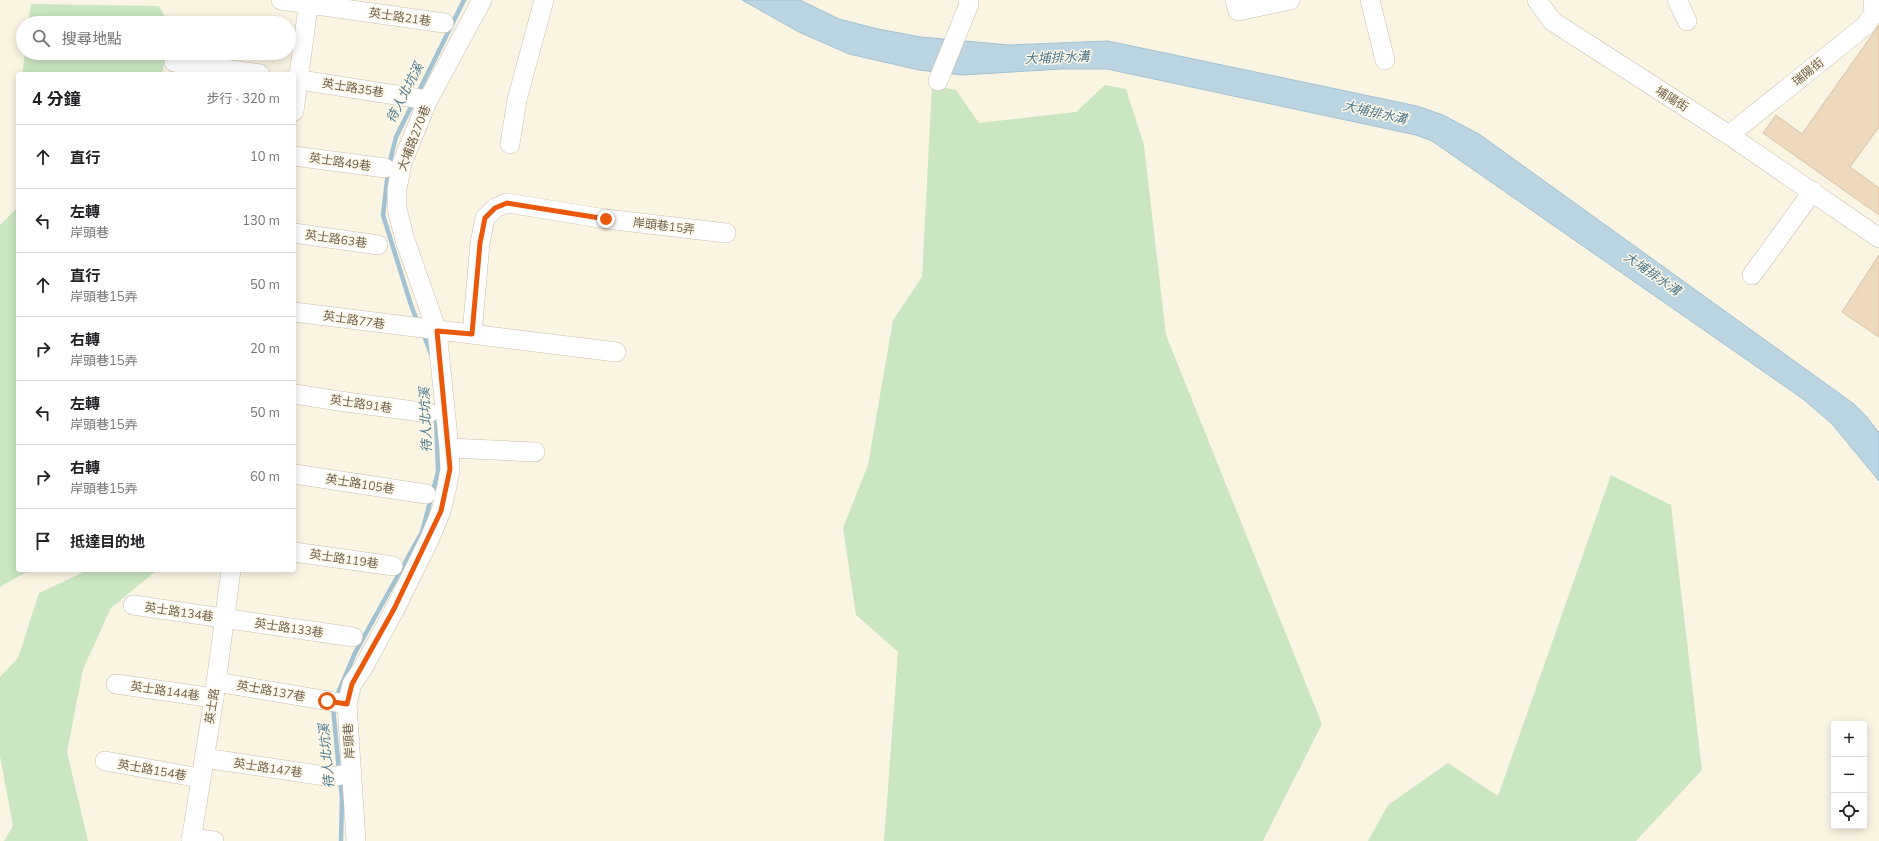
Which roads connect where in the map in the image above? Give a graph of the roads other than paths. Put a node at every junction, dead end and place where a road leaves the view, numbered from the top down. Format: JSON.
{"nodes":[{"id":1,"x":281,"y":0,"type":"edge"},
{"id":2,"x":482,"y":0,"type":"edge"},
{"id":3,"x":544,"y":0,"type":"edge"},
{"id":4,"x":968,"y":0,"type":"edge"},
{"id":5,"x":1235,"y":0,"type":"edge"},
{"id":6,"x":1290,"y":0,"type":"edge"},
{"id":7,"x":1370,"y":0,"type":"edge"},
{"id":8,"x":1537,"y":0,"type":"edge"},
{"id":9,"x":1677,"y":0,"type":"edge"},
{"id":10,"x":1873,"y":0,"type":"edge"},
{"id":11,"x":309,"y":2,"type":"edge"},
{"id":12,"x":1687,"y":21,"type":"dead end"},
{"id":13,"x":444,"y":23,"type":"dead end"},
{"id":14,"x":1385,"y":60,"type":"dead end"},
{"id":15,"x":174,"y":62,"type":"dead end"},
{"id":16,"x":246,"y":72,"type":"edge"},
{"id":17,"x":296,"y":79,"type":"edge"},
{"id":18,"x":938,"y":81,"type":"dead end"},
{"id":19,"x":428,"y":100,"type":"junction"},
{"id":20,"x":1729,"y":135,"type":"junction"},
{"id":21,"x":510,"y":144,"type":"dead end"},
{"id":22,"x":296,"y":156,"type":"edge"},
{"id":23,"x":385,"y":168,"type":"dead end"},
{"id":24,"x":1813,"y":191,"type":"junction"},
{"id":25,"x":296,"y":233,"type":"edge"},
{"id":26,"x":726,"y":233,"type":"dead end"},
{"id":27,"x":1879,"y":238,"type":"edge"},
{"id":28,"x":378,"y":244,"type":"dead end"},
{"id":29,"x":1752,"y":275,"type":"dead end"},
{"id":30,"x":296,"y":312,"type":"edge"},
{"id":31,"x":437,"y":331,"type":"junction"},
{"id":32,"x":472,"y":334,"type":"junction"},
{"id":33,"x":616,"y":352,"type":"dead end"},
{"id":34,"x":296,"y":394,"type":"edge"},
{"id":35,"x":429,"y":413,"type":"dead end"},
{"id":36,"x":449,"y":448,"type":"junction"},
{"id":37,"x":535,"y":452,"type":"dead end"},
{"id":38,"x":296,"y":474,"type":"edge"},
{"id":39,"x":426,"y":494,"type":"dead end"},
{"id":40,"x":296,"y":552,"type":"edge"},
{"id":41,"x":393,"y":566,"type":"dead end"},
{"id":42,"x":231,"y":572,"type":"edge"},
{"id":43,"x":132,"y":605,"type":"dead end"},
{"id":44,"x":225,"y":619,"type":"junction"},
{"id":45,"x":353,"y":637,"type":"dead end"},
{"id":46,"x":116,"y":684,"type":"dead end"},
{"id":47,"x":215,"y":690,"type":"junction"},
{"id":48,"x":347,"y":704,"type":"junction"},
{"id":49,"x":204,"y":758,"type":"junction"},
{"id":50,"x":105,"y":761,"type":"dead end"},
{"id":51,"x":351,"y":773,"type":"junction"},
{"id":52,"x":200,"y":778,"type":"junction"},
{"id":53,"x":191,"y":839,"type":"edge"},
{"id":54,"x":214,"y":841,"type":"edge"},
{"id":55,"x":356,"y":841,"type":"edge"}],
"edges":[{"from":1,"to":11,"type":"street","name":"英士路21巷"},
{"from":2,"to":19,"type":"street","name":"大埔路270巷"},
{"from":3,"to":21,"type":"street"},
{"from":4,"to":18,"type":"street"},
{"from":5,"to":6,"type":"street"},
{"from":7,"to":14,"type":"street"},
{"from":8,"to":20,"type":"street","name":"埔陽街"},
{"from":9,"to":12,"type":"street"},
{"from":10,"to":20,"type":"street","name":"瑞陽街"},
{"from":11,"to":13,"type":"street","name":"英士路21巷"},
{"from":11,"to":17,"type":"street"},
{"from":15,"to":16,"type":"street"},
{"from":17,"to":19,"type":"street","name":"英士路35巷"},
{"from":19,"to":31,"type":"street","name":"大埔路270巷"},
{"from":20,"to":24,"type":"street","name":"埔陽街"},
{"from":22,"to":23,"type":"street","name":"英士路49巷"},
{"from":24,"to":27,"type":"street","name":"埔陽街"},
{"from":24,"to":29,"type":"street"},
{"from":25,"to":28,"type":"street","name":"英士路63巷"},
{"from":26,"to":32,"type":"street","name":"岸頭巷15弄"},
{"from":30,"to":31,"type":"street","name":"英士路77巷"},
{"from":31,"to":32,"type":"street"},
{"from":31,"to":36,"type":"street"},
{"from":32,"to":33,"type":"street"},
{"from":34,"to":35,"type":"street","name":"英士路91巷"},
{"from":36,"to":37,"type":"street"},
{"from":36,"to":48,"type":"street","name":"岸頭巷"},
{"from":38,"to":39,"type":"street","name":"英士路105巷"},
{"from":40,"to":41,"type":"street","name":"英士路119巷"},
{"from":42,"to":44,"type":"street","name":"英士路"},
{"from":43,"to":44,"type":"street","name":"英士路134巷"},
{"from":44,"to":45,"type":"street","name":"英士路133巷"},
{"from":44,"to":47,"type":"street","name":"英士路"},
{"from":46,"to":47,"type":"street","name":"英士路144巷"},
{"from":47,"to":48,"type":"street","name":"英士路137巷"},
{"from":47,"to":49,"type":"street","name":"英士路"},
{"from":48,"to":51,"type":"street","name":"岸頭巷"},
{"from":49,"to":51,"type":"street","name":"英士路147巷"},
{"from":49,"to":52,"type":"street","name":"英士路"},
{"from":50,"to":52,"type":"street","name":"英士路154巷"},
{"from":51,"to":55,"type":"street","name":"岸頭巷"},
{"from":52,"to":53,"type":"street","name":"英士路"},
{"from":53,"to":54,"type":"street"}]}
